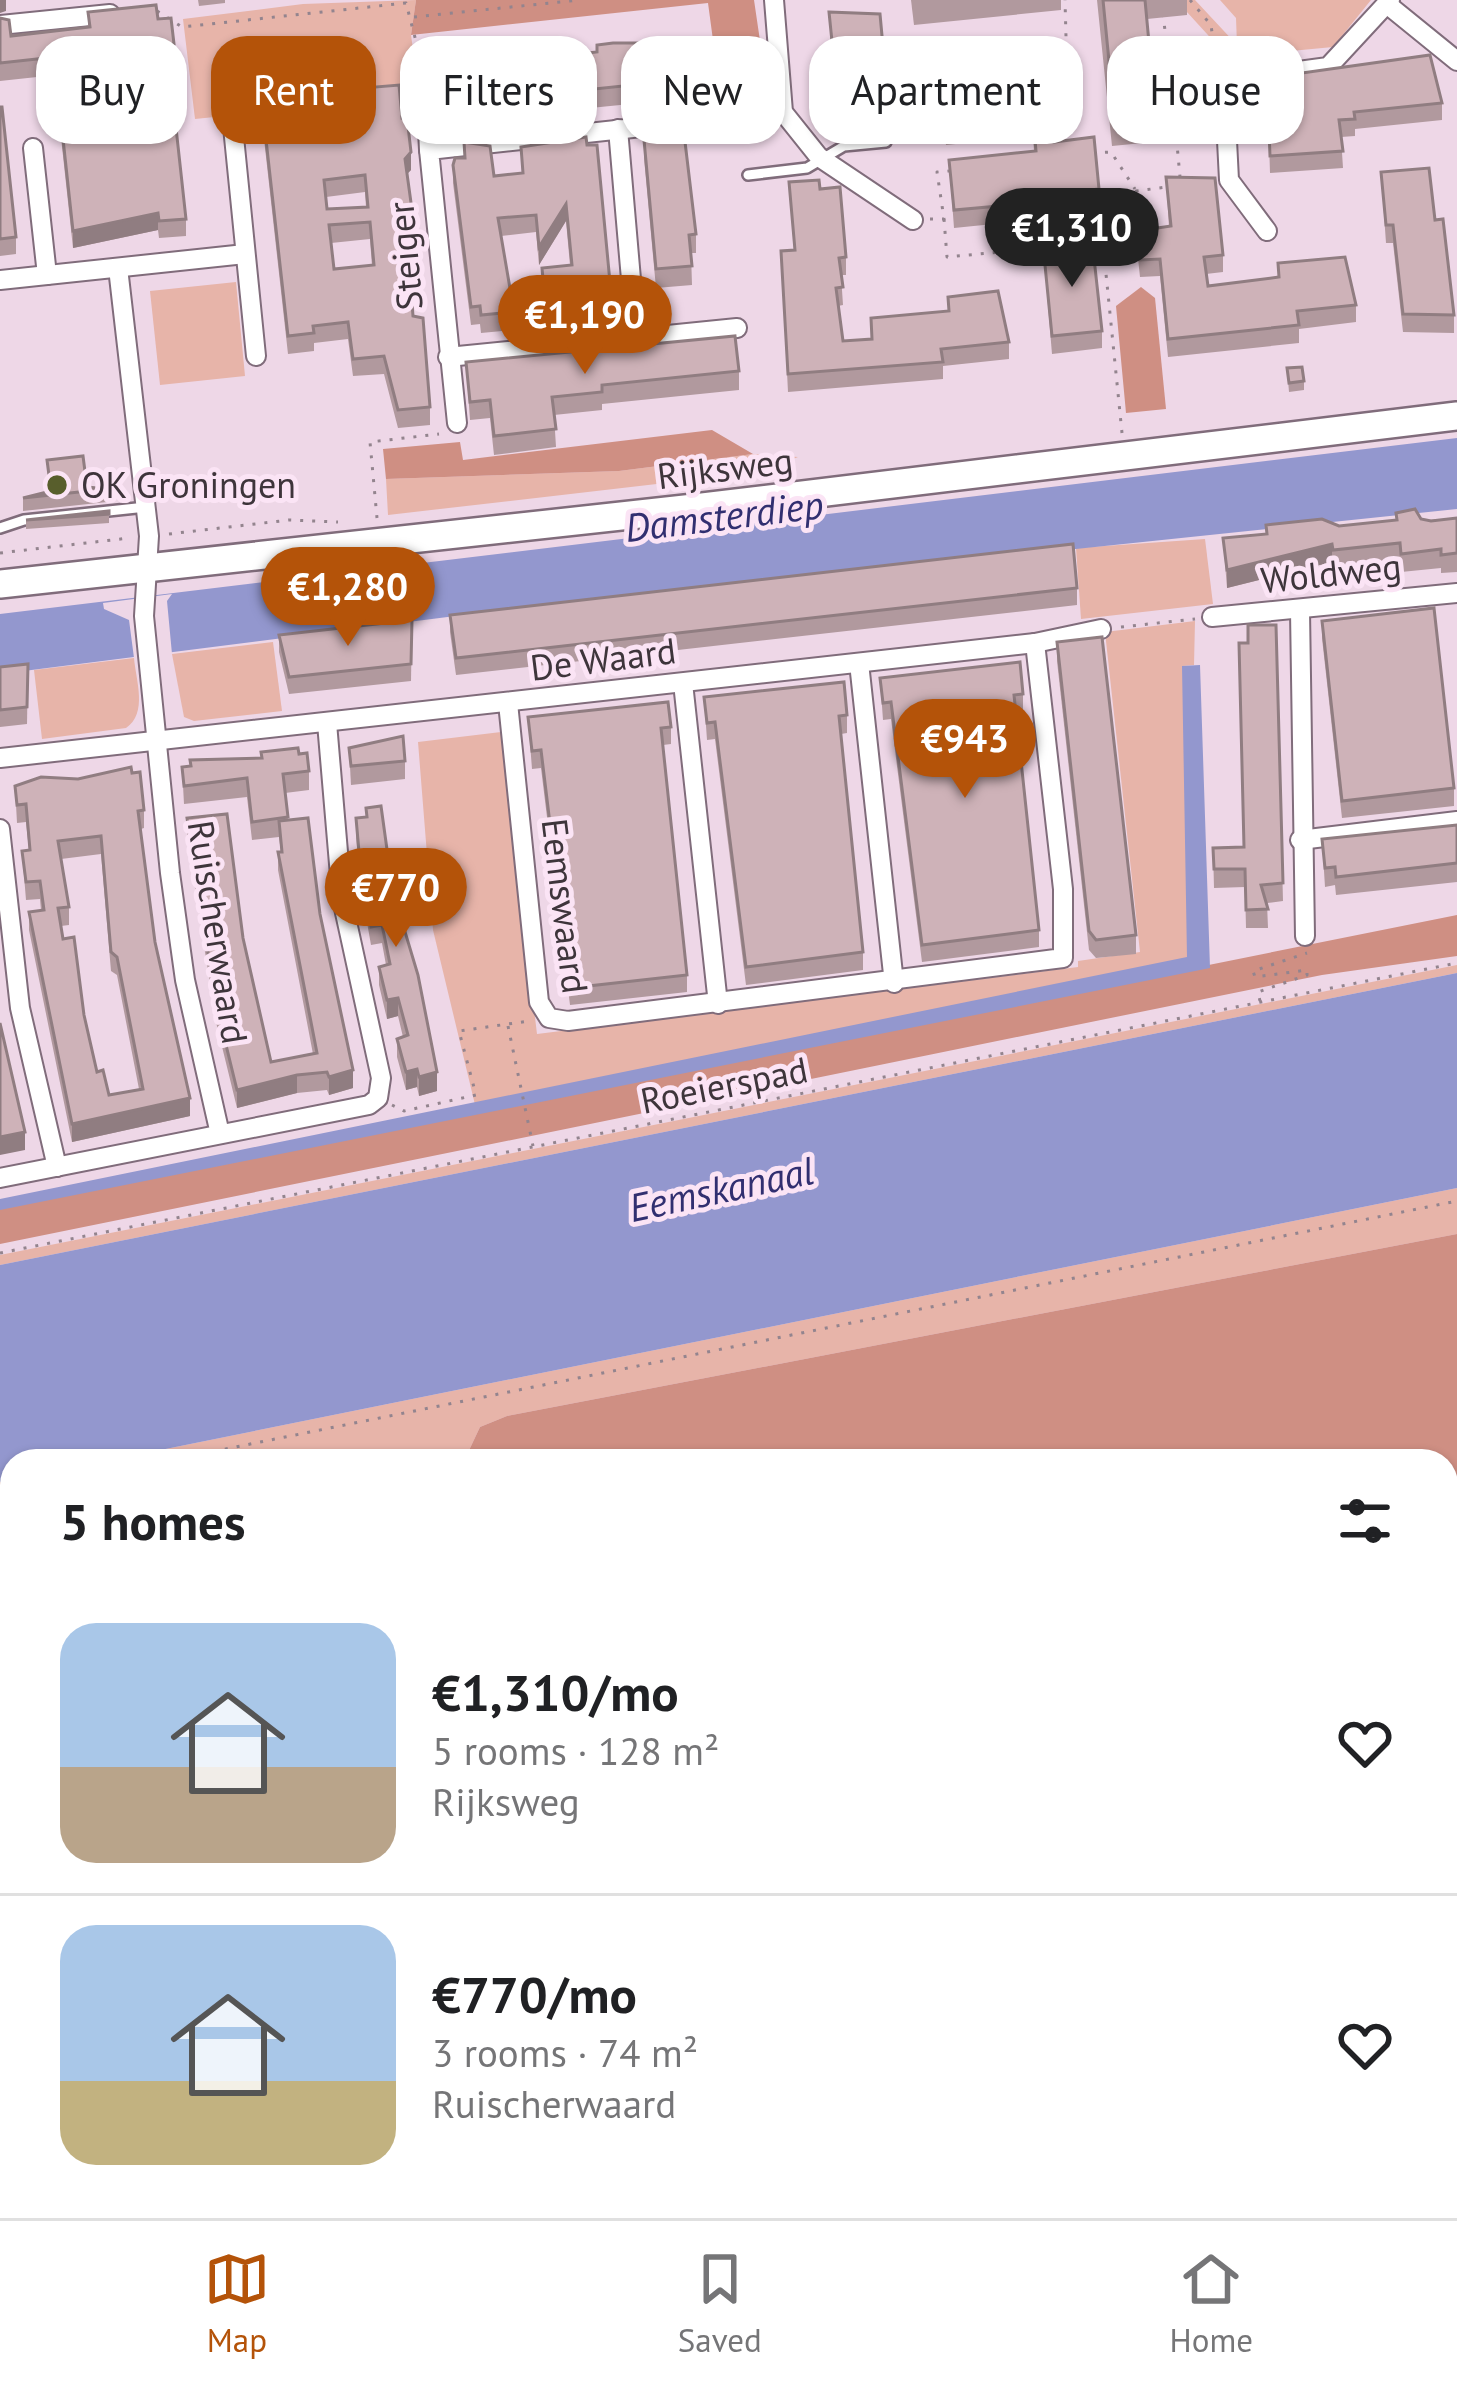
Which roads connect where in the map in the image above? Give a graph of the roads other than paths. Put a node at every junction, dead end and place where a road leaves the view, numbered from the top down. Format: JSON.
{"nodes":[{"id":1,"x":773,"y":0,"type":"edge"},
{"id":2,"x":1389,"y":2,"type":"edge"},
{"id":3,"x":155,"y":10,"type":"edge"},
{"id":4,"x":0,"y":26,"type":"edge"},
{"id":5,"x":776,"y":36,"type":"edge"},
{"id":6,"x":1457,"y":61,"type":"edge"},
{"id":7,"x":785,"y":115,"type":"edge"},
{"id":8,"x":618,"y":129,"type":"junction"},
{"id":9,"x":621,"y":129,"type":"edge"},
{"id":10,"x":234,"y":144,"type":"edge"},
{"id":11,"x":429,"y":144,"type":"edge"},
{"id":12,"x":865,"y":144,"type":"edge"},
{"id":13,"x":33,"y":148,"type":"dead end"},
{"id":14,"x":429,"y":150,"type":"junction"},
{"id":15,"x":819,"y":158,"type":"junction"},
{"id":16,"x":748,"y":175,"type":"dead end"},
{"id":17,"x":913,"y":220,"type":"road end"},
{"id":18,"x":1267,"y":232,"type":"dead end"},
{"id":19,"x":245,"y":254,"type":"junction"},
{"id":20,"x":118,"y":268,"type":"junction"},
{"id":21,"x":47,"y":275,"type":"junction"},
{"id":22,"x":0,"y":280,"type":"edge"},
{"id":23,"x":737,"y":328,"type":"dead end"},
{"id":24,"x":636,"y":337,"type":"junction"},
{"id":25,"x":256,"y":356,"type":"dead end"},
{"id":26,"x":448,"y":357,"type":"junction"},
{"id":27,"x":1457,"y":416,"type":"edge"},
{"id":28,"x":457,"y":423,"type":"road end"},
{"id":29,"x":146,"y":507,"type":"junction"},
{"id":30,"x":0,"y":528,"type":"edge"},
{"id":31,"x":147,"y":567,"type":"junction"},
{"id":32,"x":0,"y":584,"type":"edge"},
{"id":33,"x":1456,"y":593,"type":"edge"},
{"id":34,"x":1457,"y":608,"type":"edge"},
{"id":35,"x":1300,"y":611,"type":"junction"},
{"id":36,"x":1212,"y":617,"type":"road end"},
{"id":37,"x":1101,"y":628,"type":"road end"},
{"id":38,"x":1035,"y":643,"type":"junction"},
{"id":39,"x":859,"y":663,"type":"junction"},
{"id":40,"x":683,"y":683,"type":"junction"},
{"id":41,"x":508,"y":703,"type":"junction"},
{"id":42,"x":327,"y":723,"type":"junction"},
{"id":43,"x":159,"y":740,"type":"junction"},
{"id":44,"x":0,"y":758,"type":"edge"},
{"id":45,"x":1457,"y":821,"type":"edge"},
{"id":46,"x":0,"y":829,"type":"edge"},
{"id":47,"x":1300,"y":840,"type":"junction"},
{"id":48,"x":1305,"y":936,"type":"road end"},
{"id":49,"x":894,"y":983,"type":"junction"},
{"id":50,"x":718,"y":1004,"type":"junction"},
{"id":51,"x":220,"y":1134,"type":"junction"},
{"id":52,"x":56,"y":1167,"type":"junction"},
{"id":53,"x":0,"y":1178,"type":"edge"}],
"edges":[{"from":1,"to":5,"type":"street"},
{"from":2,"to":6,"type":"street"},
{"from":2,"to":18,"type":"street"},
{"from":3,"to":4,"type":"street"},
{"from":7,"to":15,"type":"street"},
{"from":8,"to":9,"type":"street","name":"Steiger"},
{"from":8,"to":14,"type":"street","name":"Steiger"},
{"from":8,"to":24,"type":"street"},
{"from":10,"to":19,"type":"street"},
{"from":11,"to":14,"type":"street","name":"Steiger"},
{"from":12,"to":15,"type":"lane"},
{"from":13,"to":21,"type":"street"},
{"from":14,"to":26,"type":"street","name":"Steiger"},
{"from":15,"to":16,"type":"lane"},
{"from":15,"to":17,"type":"street"},
{"from":19,"to":20,"type":"street"},
{"from":19,"to":25,"type":"street"},
{"from":20,"to":21,"type":"street"},
{"from":20,"to":29,"type":"street"},
{"from":21,"to":22,"type":"street"},
{"from":23,"to":24,"type":"street","name":"Steiger"},
{"from":24,"to":26,"type":"street","name":"Steiger"},
{"from":26,"to":28,"type":"street","name":"Steiger"},
{"from":27,"to":31,"type":"main road","name":"Rijksweg"},
{"from":29,"to":30,"type":"lane"},
{"from":29,"to":31,"type":"street","name":"Ruischerwaard"},
{"from":31,"to":32,"type":"main road","name":"Rijksweg"},
{"from":31,"to":43,"type":"street","name":"Ruischerwaard"},
{"from":33,"to":34,"type":"street"},
{"from":33,"to":35,"type":"street","name":"Woldweg"},
{"from":35,"to":36,"type":"street","name":"Woldweg"},
{"from":35,"to":47,"type":"street"},
{"from":37,"to":38,"type":"street","name":"De Waard"},
{"from":38,"to":39,"type":"street","name":"De Waard"},
{"from":38,"to":49,"type":"street","name":"Eemswaard"},
{"from":39,"to":40,"type":"street","name":"De Waard"},
{"from":39,"to":49,"type":"street"},
{"from":40,"to":41,"type":"street","name":"De Waard"},
{"from":40,"to":50,"type":"street"},
{"from":41,"to":42,"type":"street","name":"De Waard"},
{"from":41,"to":50,"type":"street","name":"Eemswaard"},
{"from":42,"to":43,"type":"street","name":"De Waard"},
{"from":42,"to":51,"type":"street"},
{"from":43,"to":44,"type":"street","name":"De Waard"},
{"from":43,"to":51,"type":"street","name":"Ruischerwaard"},
{"from":45,"to":47,"type":"street"},
{"from":46,"to":52,"type":"street"},
{"from":47,"to":48,"type":"street"},
{"from":49,"to":50,"type":"street","name":"Eemswaard"},
{"from":51,"to":52,"type":"street"},
{"from":52,"to":53,"type":"street"}]}
